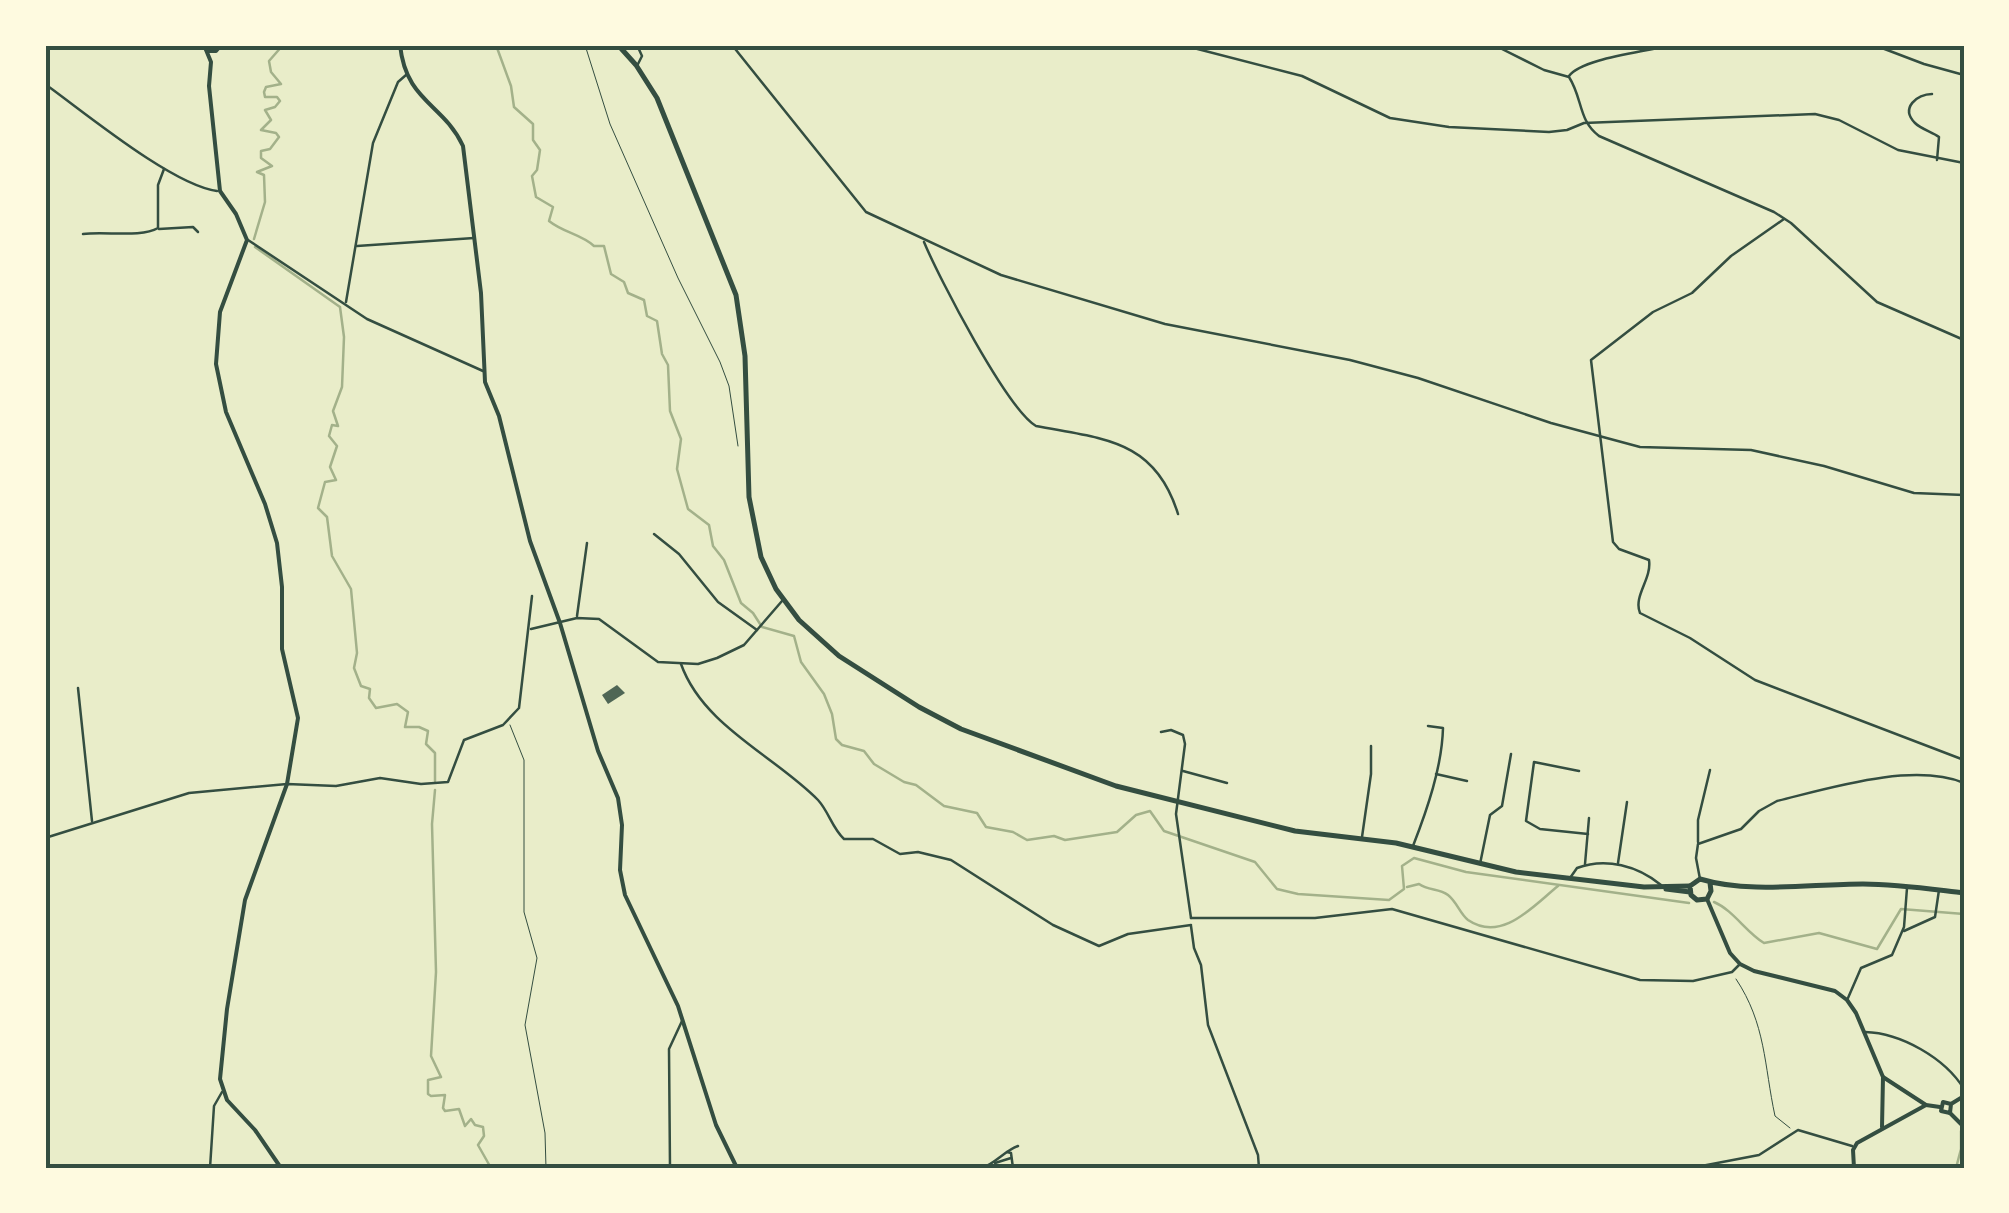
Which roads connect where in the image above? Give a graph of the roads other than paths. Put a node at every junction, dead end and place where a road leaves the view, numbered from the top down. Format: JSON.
{"nodes":[{"id":1,"x":400,"y":45,"type":"edge"},
{"id":2,"x":618,"y":45,"type":"edge"},
{"id":3,"x":638,"y":45,"type":"edge"},
{"id":4,"x":732,"y":45,"type":"edge"},
{"id":5,"x":1182,"y":45,"type":"edge"},
{"id":6,"x":1494,"y":45,"type":"edge"},
{"id":7,"x":1670,"y":45,"type":"edge"},
{"id":8,"x":1874,"y":45,"type":"edge"},
{"id":9,"x":1888,"y":46,"type":"edge"},
{"id":10,"x":220,"y":47,"type":"edge"},
{"id":11,"x":206,"y":48,"type":"edge"},
{"id":12,"x":211,"y":62,"type":"junction"},
{"id":13,"x":637,"y":66,"type":"junction"},
{"id":14,"x":406,"y":75,"type":"junction"},
{"id":15,"x":1964,"y":75,"type":"edge"},
{"id":16,"x":1568,"y":77,"type":"junction"},
{"id":17,"x":45,"y":84,"type":"edge"},
{"id":18,"x":1932,"y":94,"type":"dead end"},
{"id":19,"x":1584,"y":123,"type":"junction"},
{"id":20,"x":1936,"y":160,"type":"junction"},
{"id":21,"x":1964,"y":163,"type":"edge"},
{"id":22,"x":165,"y":168,"type":"junction"},
{"id":23,"x":220,"y":191,"type":"junction"},
{"id":24,"x":1784,"y":219,"type":"junction"},
{"id":25,"x":158,"y":228,"type":"junction"},
{"id":26,"x":198,"y":232,"type":"dead end"},
{"id":27,"x":83,"y":234,"type":"dead end"},
{"id":28,"x":475,"y":238,"type":"junction"},
{"id":29,"x":247,"y":240,"type":"junction"},
{"id":30,"x":924,"y":240,"type":"junction"},
{"id":31,"x":356,"y":246,"type":"junction"},
{"id":32,"x":346,"y":304,"type":"junction"},
{"id":33,"x":1964,"y":340,"type":"edge"},
{"id":34,"x":483,"y":371,"type":"junction"},
{"id":35,"x":1602,"y":436,"type":"junction"},
{"id":36,"x":1964,"y":495,"type":"edge"},
{"id":37,"x":1178,"y":514,"type":"dead end"},
{"id":38,"x":654,"y":534,"type":"dead end"},
{"id":39,"x":587,"y":543,"type":"dead end"},
{"id":40,"x":532,"y":596,"type":"dead end"},
{"id":41,"x":783,"y":600,"type":"junction"},
{"id":42,"x":576,"y":618,"type":"junction"},
{"id":43,"x":560,"y":623,"type":"junction"},
{"id":44,"x":529,"y":630,"type":"junction"},
{"id":45,"x":758,"y":630,"type":"junction"},
{"id":46,"x":681,"y":664,"type":"junction"},
{"id":47,"x":78,"y":688,"type":"dead end"},
{"id":48,"x":1428,"y":726,"type":"dead end"},
{"id":49,"x":1161,"y":732,"type":"dead end"},
{"id":50,"x":1371,"y":746,"type":"dead end"},
{"id":51,"x":1511,"y":754,"type":"dead end"},
{"id":52,"x":1964,"y":760,"type":"edge"},
{"id":53,"x":1710,"y":770,"type":"dead end"},
{"id":54,"x":1182,"y":771,"type":"junction"},
{"id":55,"x":1579,"y":771,"type":"dead end"},
{"id":56,"x":1434,"y":773,"type":"junction"},
{"id":57,"x":1467,"y":781,"type":"dead end"},
{"id":58,"x":1227,"y":783,"type":"dead end"},
{"id":59,"x":1964,"y":783,"type":"edge"},
{"id":60,"x":288,"y":784,"type":"junction"},
{"id":61,"x":1176,"y":798,"type":"junction"},
{"id":62,"x":1626,"y":802,"type":"dead end"},
{"id":63,"x":1589,"y":818,"type":"dead end"},
{"id":64,"x":92,"y":822,"type":"junction"},
{"id":65,"x":1588,"y":834,"type":"junction"},
{"id":66,"x":45,"y":838,"type":"edge"},
{"id":67,"x":1362,"y":839,"type":"junction"},
{"id":68,"x":1698,"y":844,"type":"junction"},
{"id":69,"x":1412,"y":847,"type":"junction"},
{"id":70,"x":1480,"y":864,"type":"junction"},
{"id":71,"x":1585,"y":865,"type":"junction"},
{"id":72,"x":1618,"y":865,"type":"junction"},
{"id":73,"x":1569,"y":878,"type":"junction"},
{"id":74,"x":1700,"y":879,"type":"junction"},
{"id":75,"x":1710,"y":884,"type":"junction"},
{"id":76,"x":1662,"y":886,"type":"junction"},
{"id":77,"x":1734,"y":886,"type":"junction"},
{"id":78,"x":1908,"y":886,"type":"junction"},
{"id":79,"x":1644,"y":887,"type":"junction"},
{"id":80,"x":1690,"y":889,"type":"junction"},
{"id":81,"x":1940,"y":890,"type":"junction"},
{"id":82,"x":1964,"y":892,"type":"edge"},
{"id":83,"x":1709,"y":896,"type":"junction"},
{"id":84,"x":1190,"y":918,"type":"junction"},
{"id":85,"x":1191,"y":925,"type":"junction"},
{"id":86,"x":1902,"y":931,"type":"junction"},
{"id":87,"x":1740,"y":964,"type":"junction"},
{"id":88,"x":1847,"y":1000,"type":"junction"},
{"id":89,"x":683,"y":1020,"type":"junction"},
{"id":90,"x":1864,"y":1032,"type":"junction"},
{"id":91,"x":1883,"y":1077,"type":"junction"},
{"id":92,"x":1964,"y":1089,"type":"edge"},
{"id":93,"x":222,"y":1092,"type":"junction"},
{"id":94,"x":1964,"y":1096,"type":"edge"},
{"id":95,"x":1926,"y":1104,"type":"junction"},
{"id":96,"x":1951,"y":1104,"type":"junction"},
{"id":97,"x":1940,"y":1107,"type":"junction"},
{"id":98,"x":1950,"y":1113,"type":"junction"},
{"id":99,"x":1882,"y":1127,"type":"junction"},
{"id":100,"x":1964,"y":1127,"type":"edge"},
{"id":101,"x":1018,"y":1146,"type":"dead end"},
{"id":102,"x":1854,"y":1146,"type":"junction"},
{"id":103,"x":1004,"y":1151,"type":"junction"},
{"id":104,"x":1012,"y":1158,"type":"junction"},
{"id":105,"x":993,"y":1164,"type":"junction"},
{"id":106,"x":210,"y":1168,"type":"edge"},
{"id":107,"x":281,"y":1168,"type":"edge"},
{"id":108,"x":670,"y":1168,"type":"edge"},
{"id":109,"x":736,"y":1168,"type":"edge"},
{"id":110,"x":982,"y":1168,"type":"edge"},
{"id":111,"x":1013,"y":1168,"type":"edge"},
{"id":112,"x":1259,"y":1168,"type":"edge"},
{"id":113,"x":1691,"y":1168,"type":"edge"},
{"id":114,"x":1854,"y":1168,"type":"edge"}],
"edges":[{"from":1,"to":14,"type":"street"},
{"from":2,"to":13,"type":"main road"},
{"from":3,"to":13,"type":"street"},
{"from":4,"to":30,"type":"street"},
{"from":5,"to":19,"type":"street"},
{"from":6,"to":16,"type":"street"},
{"from":7,"to":16,"type":"street"},
{"from":8,"to":9,"type":"street"},
{"from":9,"to":15,"type":"street"},
{"from":10,"to":11,"type":"street"},
{"from":10,"to":12,"type":"street"},
{"from":11,"to":12,"type":"street"},
{"from":12,"to":23,"type":"street"},
{"from":13,"to":41,"type":"main road"},
{"from":14,"to":28,"type":"street"},
{"from":14,"to":31,"type":"street"},
{"from":16,"to":19,"type":"street"},
{"from":17,"to":22,"type":"street"},
{"from":18,"to":20,"type":"street"},
{"from":19,"to":20,"type":"street"},
{"from":19,"to":24,"type":"street"},
{"from":20,"to":21,"type":"street"},
{"from":22,"to":23,"type":"street"},
{"from":22,"to":25,"type":"street"},
{"from":23,"to":29,"type":"street"},
{"from":24,"to":33,"type":"street"},
{"from":24,"to":35,"type":"street"},
{"from":25,"to":26,"type":"street"},
{"from":25,"to":27,"type":"street"},
{"from":28,"to":31,"type":"street"},
{"from":28,"to":34,"type":"street"},
{"from":29,"to":32,"type":"street"},
{"from":29,"to":60,"type":"street"},
{"from":30,"to":35,"type":"street"},
{"from":30,"to":37,"type":"street"},
{"from":31,"to":32,"type":"street"},
{"from":32,"to":34,"type":"street"},
{"from":34,"to":43,"type":"street"},
{"from":35,"to":36,"type":"street"},
{"from":35,"to":52,"type":"street"},
{"from":38,"to":45,"type":"street"},
{"from":39,"to":42,"type":"street"},
{"from":40,"to":44,"type":"street"},
{"from":41,"to":45,"type":"street"},
{"from":41,"to":61,"type":"main road"},
{"from":42,"to":43,"type":"street"},
{"from":42,"to":46,"type":"street"},
{"from":43,"to":44,"type":"street"},
{"from":43,"to":89,"type":"street"},
{"from":44,"to":60,"type":"street"},
{"from":45,"to":46,"type":"street"},
{"from":46,"to":85,"type":"street"},
{"from":47,"to":64,"type":"street"},
{"from":48,"to":56,"type":"street"},
{"from":49,"to":54,"type":"street"},
{"from":50,"to":67,"type":"street"},
{"from":51,"to":70,"type":"street"},
{"from":53,"to":68,"type":"street"},
{"from":54,"to":58,"type":"street"},
{"from":54,"to":61,"type":"street"},
{"from":55,"to":65,"type":"street"},
{"from":56,"to":57,"type":"street"},
{"from":56,"to":69,"type":"street"},
{"from":59,"to":68,"type":"street"},
{"from":60,"to":64,"type":"street"},
{"from":60,"to":93,"type":"street"},
{"from":61,"to":67,"type":"main road"},
{"from":61,"to":84,"type":"street"},
{"from":62,"to":72,"type":"street"},
{"from":63,"to":65,"type":"street"},
{"from":64,"to":66,"type":"street"},
{"from":65,"to":71,"type":"street"},
{"from":67,"to":69,"type":"main road"},
{"from":68,"to":74,"type":"street"},
{"from":69,"to":70,"type":"main road"},
{"from":70,"to":73,"type":"main road"},
{"from":71,"to":72,"type":"street"},
{"from":71,"to":73,"type":"street"},
{"from":72,"to":76,"type":"street"},
{"from":73,"to":79,"type":"main road"},
{"from":74,"to":75,"type":"main road"},
{"from":74,"to":80,"type":"main road"},
{"from":75,"to":77,"type":"main road"},
{"from":75,"to":83,"type":"main road"},
{"from":76,"to":79,"type":"main road"},
{"from":76,"to":80,"type":"main road"},
{"from":77,"to":78,"type":"main road"},
{"from":77,"to":83,"type":"main road"},
{"from":78,"to":81,"type":"main road"},
{"from":78,"to":86,"type":"street"},
{"from":79,"to":80,"type":"main road"},
{"from":80,"to":83,"type":"main road"},
{"from":81,"to":82,"type":"main road"},
{"from":81,"to":86,"type":"street"},
{"from":83,"to":87,"type":"street"},
{"from":84,"to":85,"type":"street"},
{"from":84,"to":87,"type":"street"},
{"from":85,"to":112,"type":"street"},
{"from":86,"to":88,"type":"street"},
{"from":87,"to":88,"type":"street"},
{"from":88,"to":90,"type":"street"},
{"from":89,"to":108,"type":"street"},
{"from":89,"to":109,"type":"street"},
{"from":90,"to":91,"type":"street"},
{"from":90,"to":92,"type":"street"},
{"from":91,"to":95,"type":"street"},
{"from":91,"to":99,"type":"street"},
{"from":93,"to":106,"type":"street"},
{"from":93,"to":107,"type":"street"},
{"from":94,"to":96,"type":"street"},
{"from":95,"to":97,"type":"street"},
{"from":95,"to":99,"type":"street"},
{"from":96,"to":97,"type":"street"},
{"from":96,"to":98,"type":"street"},
{"from":97,"to":98,"type":"street"},
{"from":98,"to":100,"type":"street"},
{"from":99,"to":102,"type":"street"},
{"from":101,"to":103,"type":"street"},
{"from":102,"to":113,"type":"street"},
{"from":102,"to":114,"type":"street"},
{"from":103,"to":104,"type":"street"},
{"from":103,"to":105,"type":"street"},
{"from":104,"to":105,"type":"street"},
{"from":104,"to":111,"type":"street"},
{"from":105,"to":110,"type":"street"}]}
